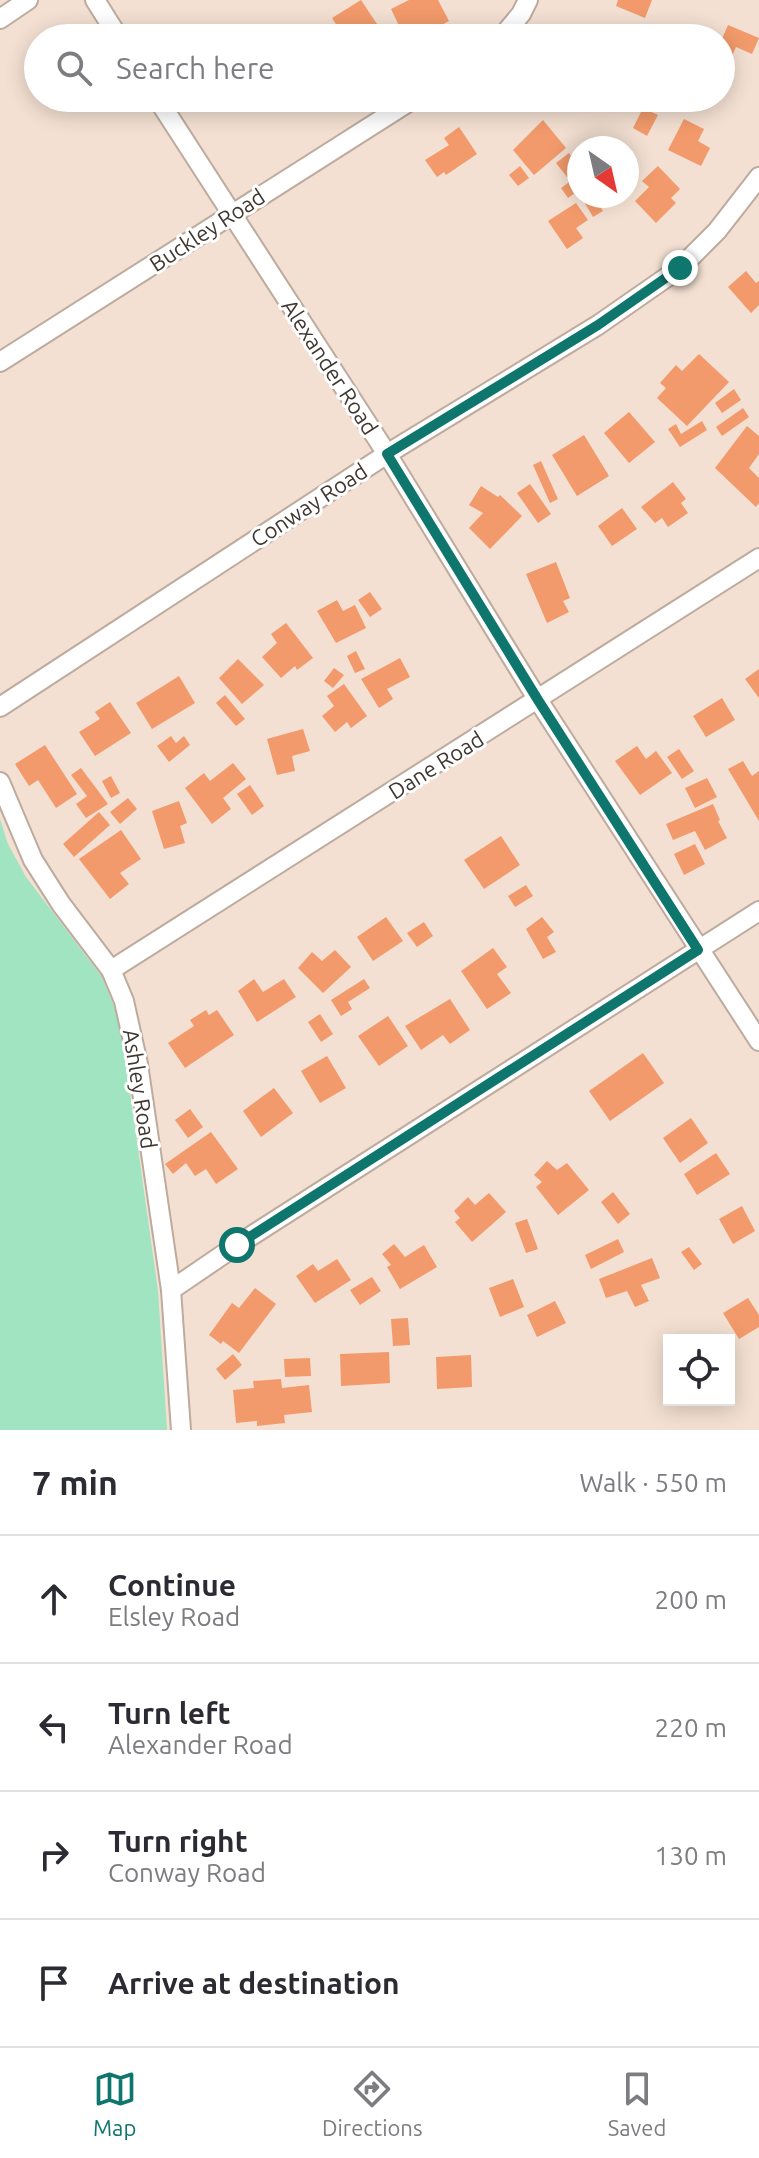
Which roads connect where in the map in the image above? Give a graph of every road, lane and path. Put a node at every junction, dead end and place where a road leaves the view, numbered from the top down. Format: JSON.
{"nodes":[{"id":1,"x":28,"y":0,"type":"edge"},
{"id":2,"x":95,"y":0,"type":"edge"},
{"id":3,"x":528,"y":0,"type":"edge"},
{"id":4,"x":0,"y":19,"type":"edge"},
{"id":5,"x":110,"y":24,"type":"edge"},
{"id":6,"x":513,"y":24,"type":"edge"},
{"id":7,"x":166,"y":112,"type":"edge"},
{"id":8,"x":393,"y":112,"type":"edge"},
{"id":9,"x":759,"y":177,"type":"edge"},
{"id":10,"x":231,"y":215,"type":"junction"},
{"id":11,"x":0,"y":362,"type":"edge"},
{"id":12,"x":387,"y":454,"type":"junction"},
{"id":13,"x":759,"y":558,"type":"edge"},
{"id":14,"x":538,"y":700,"type":"junction"},
{"id":15,"x":0,"y":707,"type":"edge"},
{"id":16,"x":0,"y":782,"type":"edge"},
{"id":17,"x":759,"y":911,"type":"edge"},
{"id":18,"x":698,"y":950,"type":"junction"},
{"id":19,"x":111,"y":970,"type":"junction"},
{"id":20,"x":759,"y":1041,"type":"edge"},
{"id":21,"x":171,"y":1290,"type":"junction"},
{"id":22,"x":181,"y":1430,"type":"edge"}],
"edges":[{"from":1,"to":4,"type":"street"},
{"from":2,"to":5,"type":"street"},
{"from":3,"to":6,"type":"street"},
{"from":7,"to":10,"type":"street","name":"Alexander Road"},
{"from":8,"to":10,"type":"street","name":"Buckley Road"},
{"from":9,"to":12,"type":"street","name":"Conway Road"},
{"from":10,"to":11,"type":"street","name":"Buckley Road"},
{"from":10,"to":12,"type":"street","name":"Alexander Road"},
{"from":12,"to":14,"type":"street","name":"Alexander Road"},
{"from":12,"to":15,"type":"street","name":"Conway Road"},
{"from":13,"to":14,"type":"street","name":"Dane Road"},
{"from":14,"to":18,"type":"street","name":"Alexander Road"},
{"from":14,"to":19,"type":"street","name":"Dane Road"},
{"from":16,"to":19,"type":"street","name":"Ashley Road"},
{"from":17,"to":18,"type":"street"},
{"from":18,"to":20,"type":"street","name":"Alexander Road"},
{"from":18,"to":21,"type":"street"},
{"from":19,"to":21,"type":"street","name":"Ashley Road"},
{"from":21,"to":22,"type":"street","name":"Ashley Road"}]}
